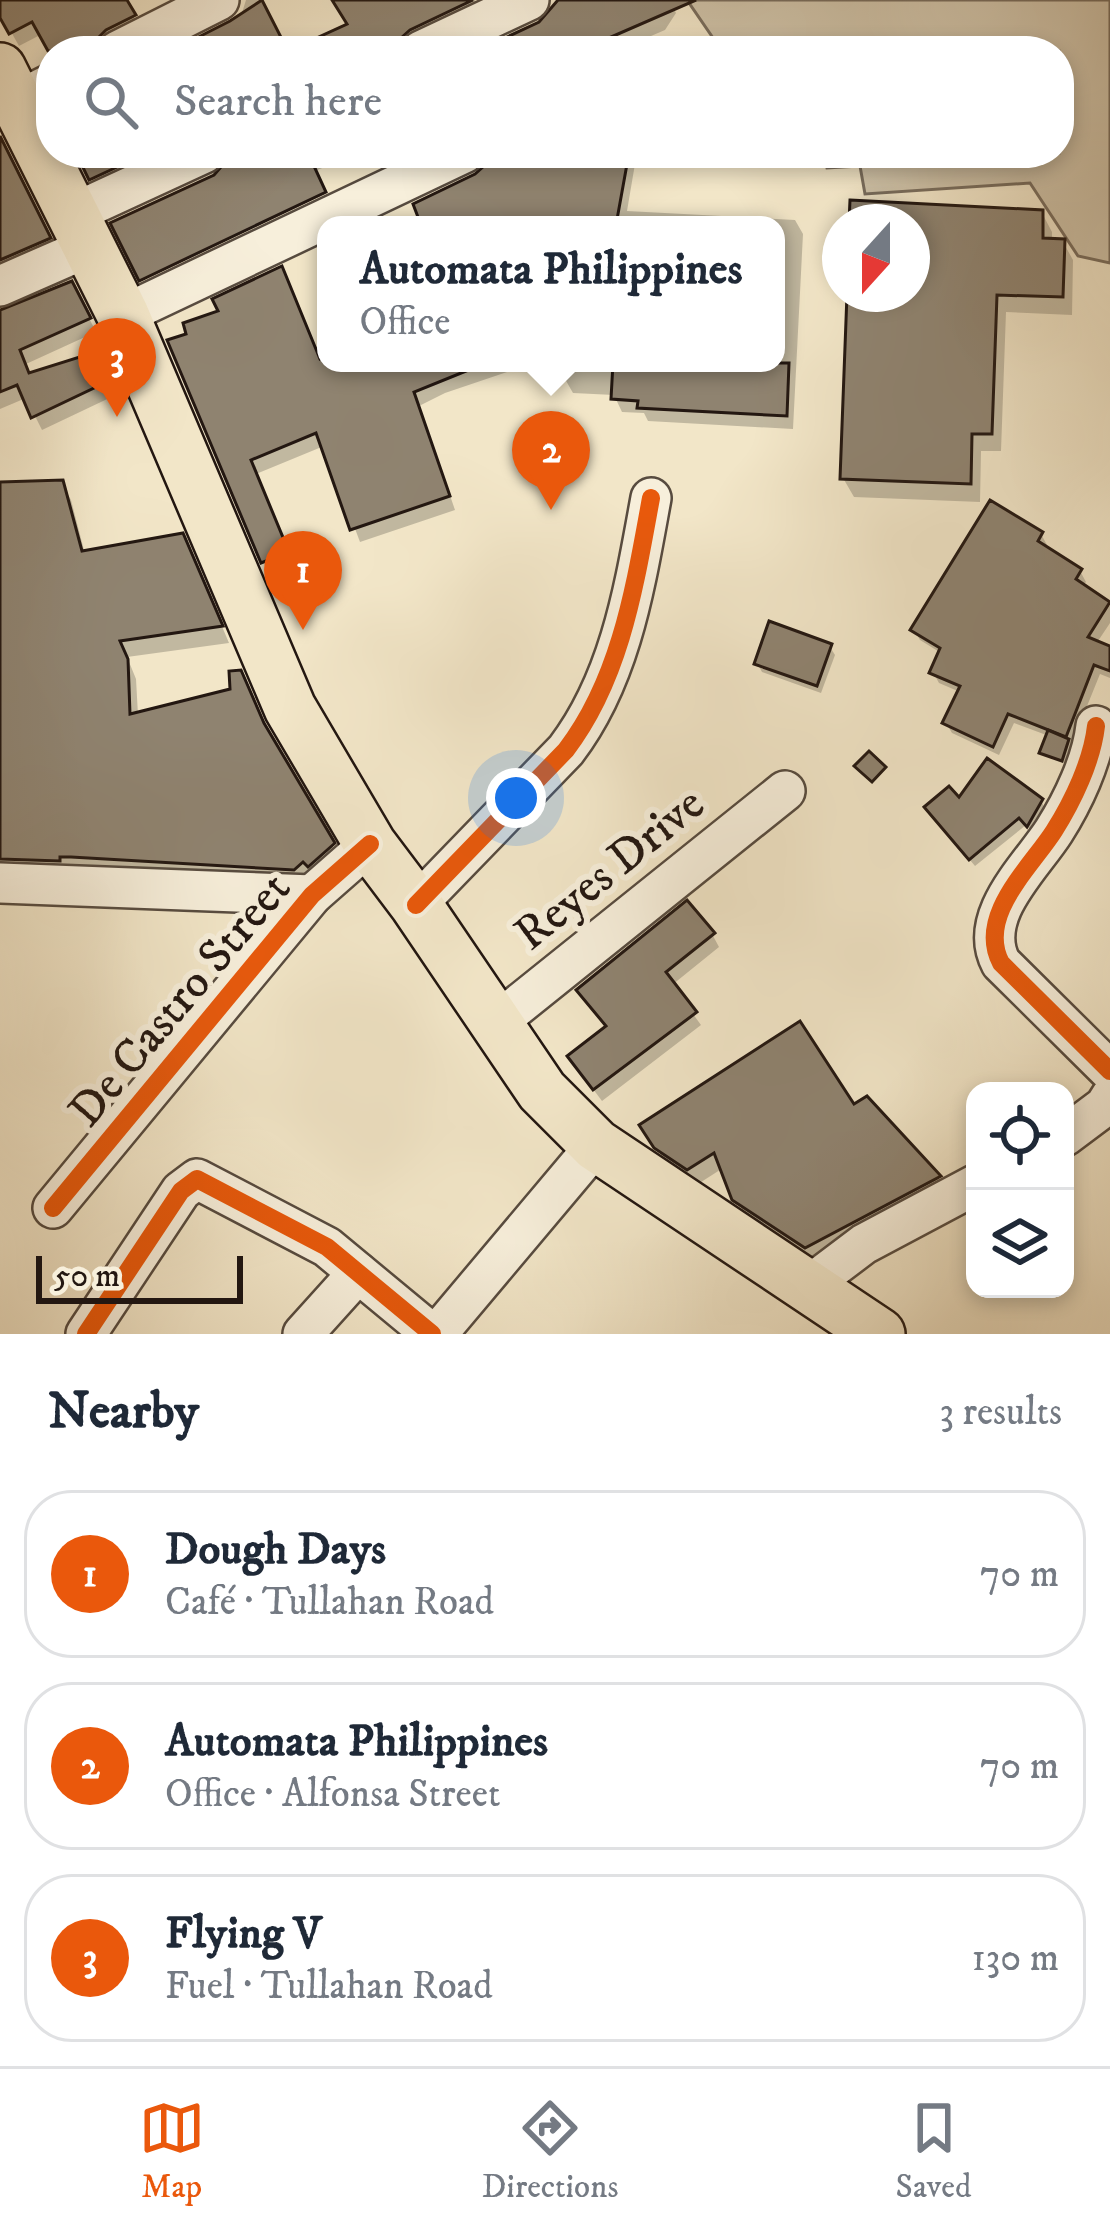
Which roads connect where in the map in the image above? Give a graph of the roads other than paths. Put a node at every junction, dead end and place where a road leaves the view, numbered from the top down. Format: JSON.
{"nodes":[{"id":1,"x":219,"y":0,"type":"edge"},
{"id":2,"x":529,"y":0,"type":"edge"},
{"id":3,"x":148,"y":36,"type":"edge"},
{"id":4,"x":453,"y":36,"type":"edge"},
{"id":5,"x":23,"y":85,"type":"edge"},
{"id":6,"x":36,"y":118,"type":"edge"},
{"id":7,"x":56,"y":168,"type":"edge"},
{"id":8,"x":180,"y":168,"type":"edge"},
{"id":9,"x":432,"y":168,"type":"edge"},
{"id":10,"x":331,"y":216,"type":"edge"},
{"id":11,"x":317,"y":223,"type":"edge"},
{"id":12,"x":81,"y":230,"type":"junction"},
{"id":13,"x":0,"y":286,"type":"edge"},
{"id":14,"x":123,"y":315,"type":"junction"},
{"id":15,"x":651,"y":498,"type":"dead end"},
{"id":16,"x":1096,"y":726,"type":"dead end"},
{"id":17,"x":785,"y":791,"type":"dead end"},
{"id":18,"x":370,"y":844,"type":"junction"},
{"id":19,"x":0,"y":883,"type":"edge"},
{"id":20,"x":312,"y":895,"type":"junction"},
{"id":21,"x":416,"y":905,"type":"junction"},
{"id":22,"x":496,"y":1023,"type":"junction"},
{"id":23,"x":1110,"y":1071,"type":"edge"},
{"id":24,"x":1110,"y":1098,"type":"edge"},
{"id":25,"x":1074,"y":1129,"type":"edge"},
{"id":26,"x":596,"y":1144,"type":"junction"},
{"id":27,"x":966,"y":1190,"type":"edge"},
{"id":28,"x":53,"y":1208,"type":"dead end"},
{"id":29,"x":358,"y":1273,"type":"junction"},
{"id":30,"x":807,"y":1287,"type":"junction"},
{"id":31,"x":86,"y":1334,"type":"edge"},
{"id":32,"x":303,"y":1334,"type":"edge"},
{"id":33,"x":434,"y":1334,"type":"edge"},
{"id":34,"x":879,"y":1334,"type":"edge"}],
"edges":[{"from":1,"to":3,"type":"street"},
{"from":2,"to":4,"type":"street"},
{"from":5,"to":6,"type":"main road"},
{"from":7,"to":12,"type":"main road"},
{"from":8,"to":12,"type":"street"},
{"from":9,"to":10,"type":"street"},
{"from":11,"to":14,"type":"street"},
{"from":12,"to":13,"type":"street"},
{"from":12,"to":14,"type":"main road"},
{"from":14,"to":18,"type":"main road"},
{"from":15,"to":21,"type":"street"},
{"from":16,"to":23,"type":"street"},
{"from":17,"to":22,"type":"street","name":"Reyes Drive"},
{"from":18,"to":20,"type":"street","name":"De Castro Street"},
{"from":18,"to":21,"type":"main road"},
{"from":19,"to":20,"type":"street"},
{"from":20,"to":28,"type":"street","name":"De Castro Street"},
{"from":21,"to":22,"type":"main road"},
{"from":22,"to":26,"type":"main road"},
{"from":24,"to":25,"type":"street"},
{"from":26,"to":30,"type":"main road"},
{"from":26,"to":33,"type":"street"},
{"from":27,"to":30,"type":"street"},
{"from":29,"to":31,"type":"street"},
{"from":29,"to":32,"type":"street"},
{"from":29,"to":33,"type":"street"},
{"from":30,"to":34,"type":"main road"}]}
